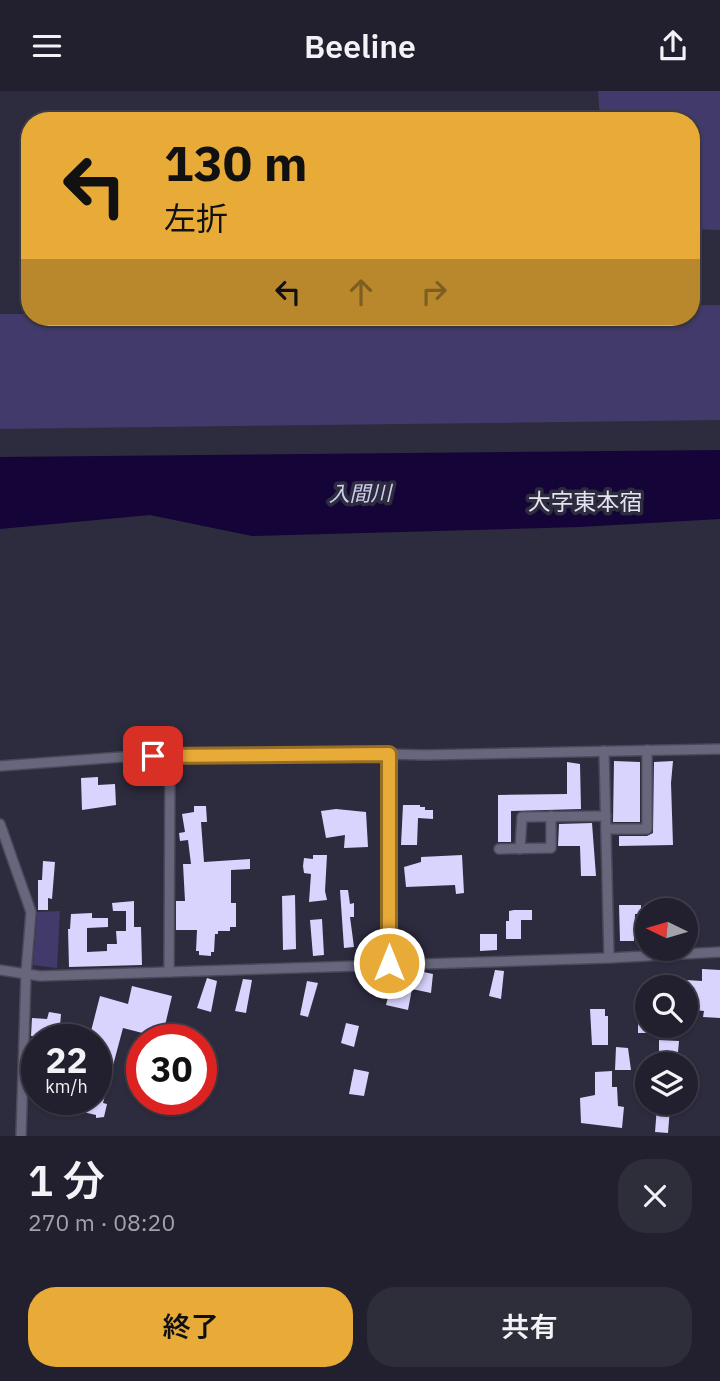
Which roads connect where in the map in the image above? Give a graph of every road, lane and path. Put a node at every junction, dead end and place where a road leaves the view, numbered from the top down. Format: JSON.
{"nodes":[{"id":1,"x":720,"y":749,"type":"edge"},
{"id":2,"x":647,"y":750,"type":"junction"},
{"id":3,"x":604,"y":751,"type":"junction"},
{"id":4,"x":389,"y":754,"type":"junction"},
{"id":5,"x":170,"y":757,"type":"junction"},
{"id":6,"x":0,"y":766,"type":"edge"},
{"id":7,"x":606,"y":815,"type":"junction"},
{"id":8,"x":551,"y":816,"type":"junction"},
{"id":9,"x":0,"y":824,"type":"edge"},
{"id":10,"x":606,"y":829,"type":"junction"},
{"id":11,"x":499,"y":849,"type":"dead end"},
{"id":12,"x":520,"y":849,"type":"junction"},
{"id":13,"x":720,"y":951,"type":"edge"},
{"id":14,"x":609,"y":958,"type":"junction"},
{"id":15,"x":389,"y":963,"type":"junction"},
{"id":16,"x":0,"y":970,"type":"edge"},
{"id":17,"x":169,"y":972,"type":"junction"},
{"id":18,"x":26,"y":974,"type":"junction"},
{"id":19,"x":21,"y":1136,"type":"edge"}],
"edges":[{"from":1,"to":2,"type":"street"},
{"from":2,"to":3,"type":"street"},
{"from":2,"to":10,"type":"street"},
{"from":3,"to":4,"type":"street"},
{"from":3,"to":7,"type":"street"},
{"from":4,"to":5,"type":"street"},
{"from":4,"to":15,"type":"street"},
{"from":5,"to":6,"type":"street"},
{"from":5,"to":17,"type":"street"},
{"from":7,"to":8,"type":"street"},
{"from":7,"to":10,"type":"street"},
{"from":8,"to":12,"type":"street"},
{"from":8,"to":12,"type":"street"},
{"from":9,"to":18,"type":"street"},
{"from":10,"to":14,"type":"street"},
{"from":11,"to":12,"type":"street"},
{"from":13,"to":14,"type":"street"},
{"from":14,"to":15,"type":"street"},
{"from":15,"to":17,"type":"street"},
{"from":16,"to":18,"type":"street"},
{"from":17,"to":18,"type":"street"},
{"from":18,"to":19,"type":"street"}]}
